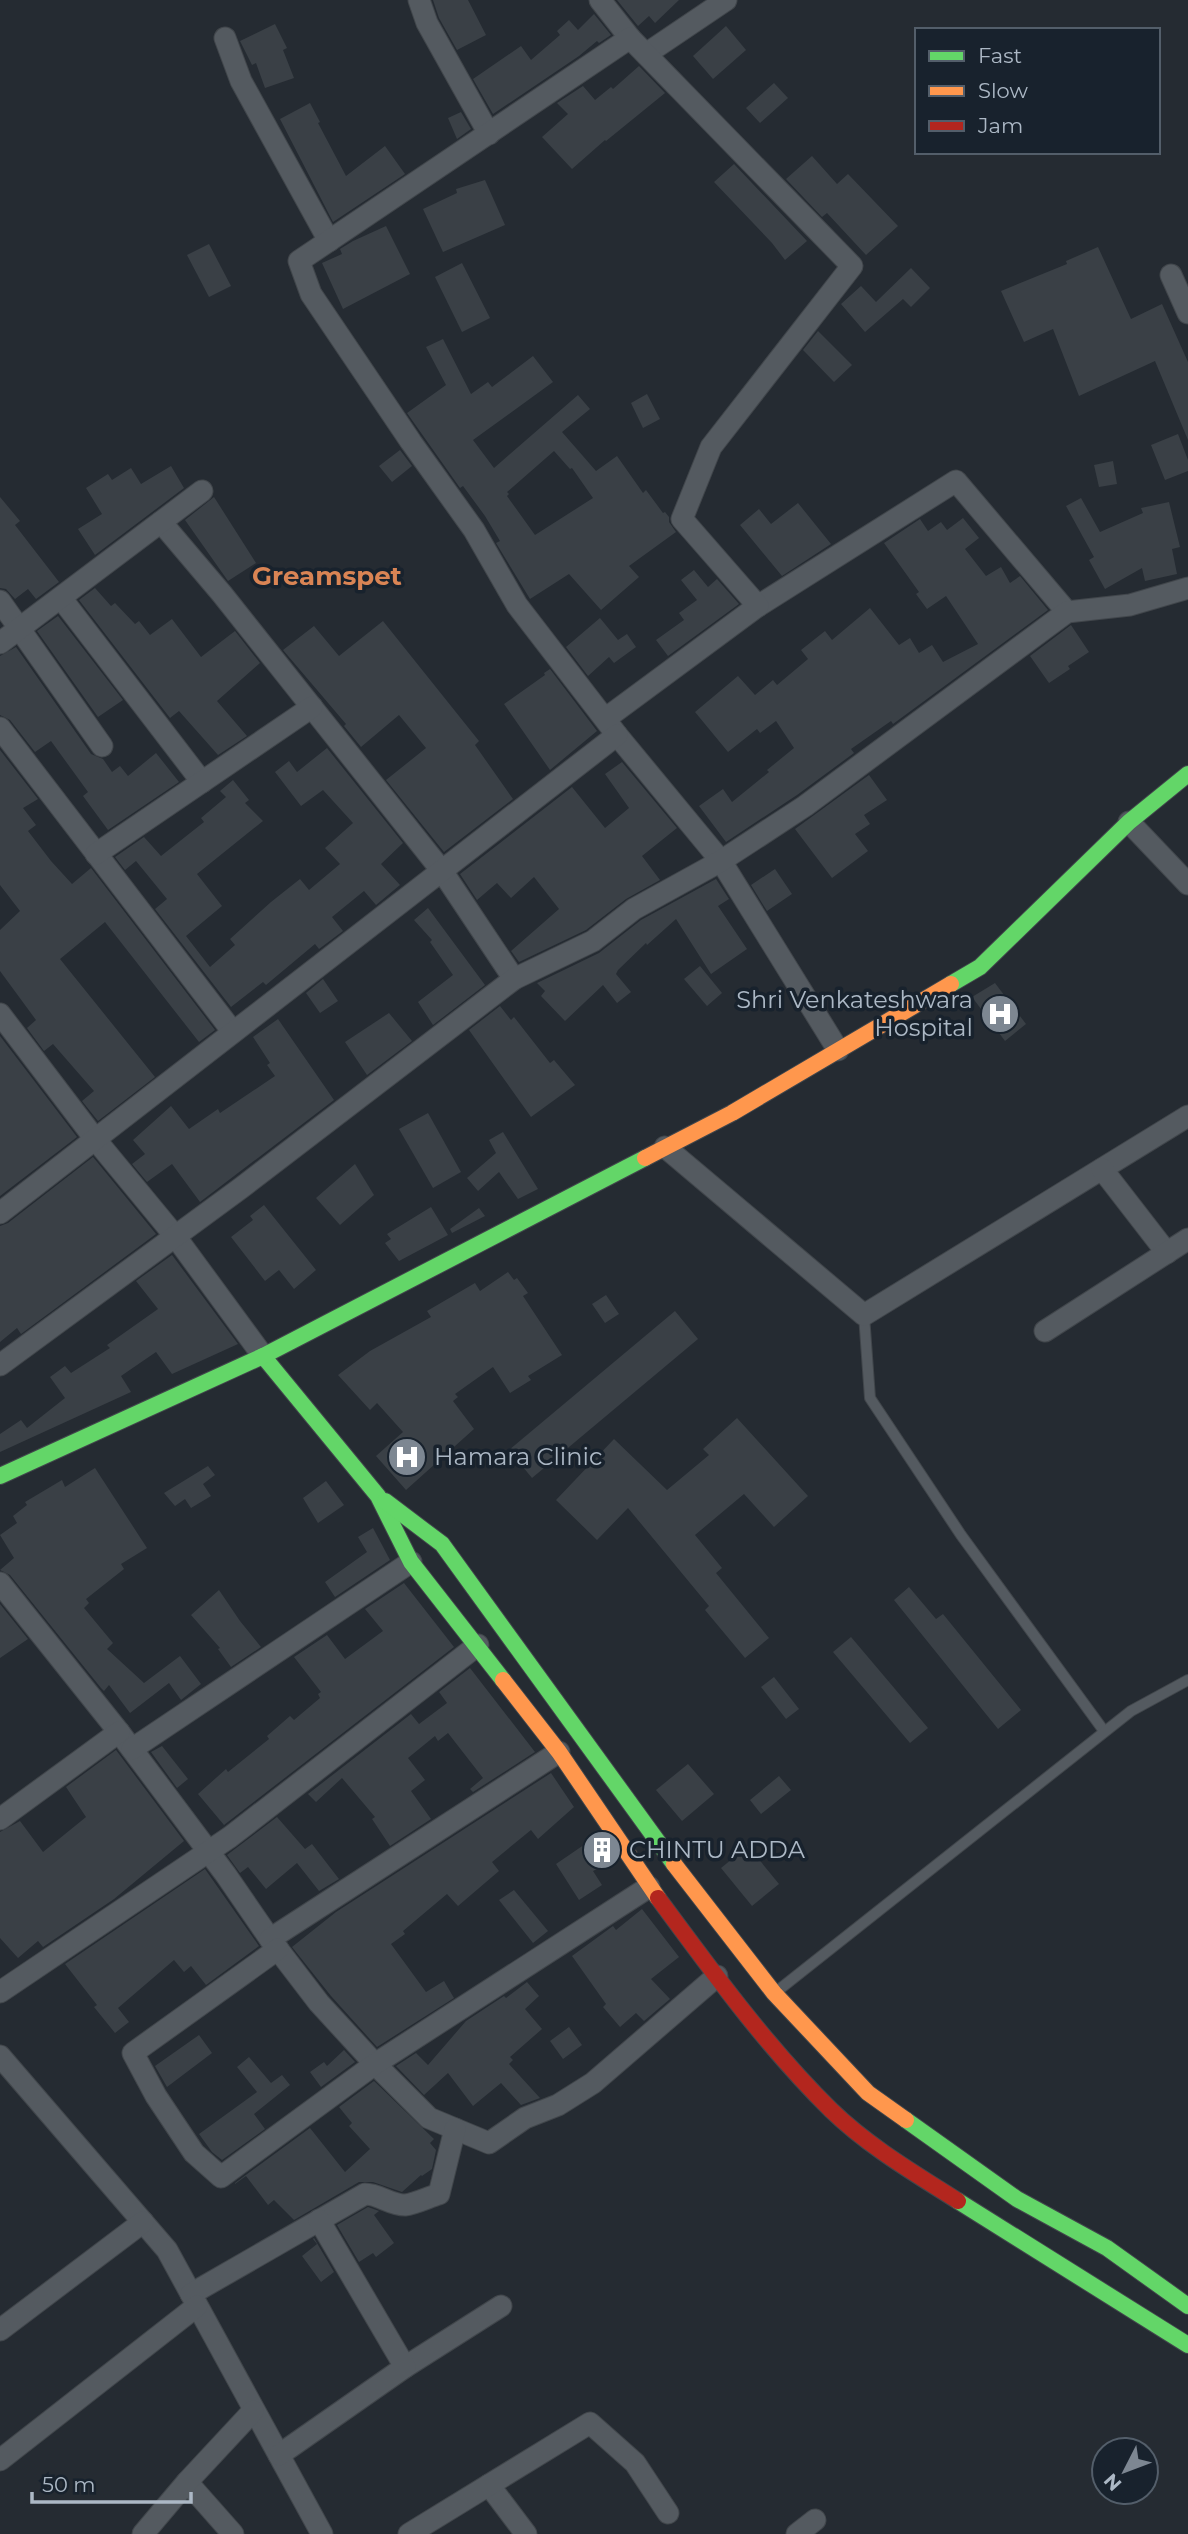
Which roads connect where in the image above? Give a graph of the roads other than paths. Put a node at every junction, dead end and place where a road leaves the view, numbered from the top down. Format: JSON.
{"nodes":[{"id":1,"x":600,"y":0,"type":"edge"},
{"id":2,"x":726,"y":0,"type":"edge"},
{"id":3,"x":424,"y":1,"type":"edge"},
{"id":4,"x":225,"y":38,"type":"dead end"},
{"id":5,"x":630,"y":38,"type":"junction"},
{"id":6,"x":646,"y":54,"type":"junction"},
{"id":7,"x":489,"y":134,"type":"junction"},
{"id":8,"x":329,"y":241,"type":"junction"},
{"id":9,"x":1171,"y":275,"type":"dead end"},
{"id":10,"x":1188,"y":313,"type":"edge"},
{"id":11,"x":202,"y":491,"type":"dead end"},
{"id":12,"x":161,"y":522,"type":"junction"},
{"id":13,"x":1188,"y":589,"type":"edge"},
{"id":14,"x":61,"y":598,"type":"junction"},
{"id":15,"x":0,"y":601,"type":"edge"},
{"id":16,"x":758,"y":607,"type":"junction"},
{"id":17,"x":1067,"y":612,"type":"junction"},
{"id":18,"x":19,"y":629,"type":"junction"},
{"id":19,"x":0,"y":643,"type":"edge"},
{"id":20,"x":312,"y":707,"type":"junction"},
{"id":21,"x":611,"y":727,"type":"junction"},
{"id":22,"x":0,"y":728,"type":"edge"},
{"id":23,"x":102,"y":746,"type":"dead end"},
{"id":24,"x":1188,"y":774,"type":"edge"},
{"id":25,"x":202,"y":782,"type":"junction"},
{"id":26,"x":1129,"y":822,"type":"junction"},
{"id":27,"x":96,"y":853,"type":"junction"},
{"id":28,"x":722,"y":861,"type":"junction"},
{"id":29,"x":442,"y":871,"type":"junction"},
{"id":30,"x":1188,"y":884,"type":"edge"},
{"id":31,"x":514,"y":979,"type":"junction"},
{"id":32,"x":0,"y":1014,"type":"edge"},
{"id":33,"x":233,"y":1032,"type":"junction"},
{"id":34,"x":838,"y":1050,"type":"junction"},
{"id":35,"x":1188,"y":1116,"type":"edge"},
{"id":36,"x":95,"y":1139,"type":"junction"},
{"id":37,"x":665,"y":1147,"type":"junction"},
{"id":38,"x":1102,"y":1169,"type":"junction"},
{"id":39,"x":0,"y":1213,"type":"edge"},
{"id":40,"x":175,"y":1236,"type":"junction"},
{"id":41,"x":1188,"y":1239,"type":"edge"},
{"id":42,"x":1167,"y":1252,"type":"junction"},
{"id":43,"x":864,"y":1315,"type":"junction"},
{"id":44,"x":1045,"y":1331,"type":"dead end"},
{"id":45,"x":263,"y":1356,"type":"junction"},
{"id":46,"x":0,"y":1365,"type":"edge"},
{"id":47,"x":0,"y":1476,"type":"edge"},
{"id":48,"x":378,"y":1496,"type":"junction"},
{"id":49,"x":411,"y":1562,"type":"junction"},
{"id":50,"x":0,"y":1583,"type":"edge"},
{"id":51,"x":478,"y":1645,"type":"junction"},
{"id":52,"x":1188,"y":1680,"type":"edge"},
{"id":53,"x":1104,"y":1731,"type":"junction"},
{"id":54,"x":126,"y":1740,"type":"junction"},
{"id":55,"x":559,"y":1752,"type":"junction"},
{"id":56,"x":0,"y":1819,"type":"edge"},
{"id":57,"x":208,"y":1851,"type":"junction"},
{"id":58,"x":649,"y":1886,"type":"junction"},
{"id":59,"x":710,"y":1939,"type":"junction"},
{"id":60,"x":274,"y":1944,"type":"junction"},
{"id":61,"x":717,"y":1976,"type":"junction"},
{"id":62,"x":0,"y":1992,"type":"edge"},
{"id":63,"x":774,"y":1993,"type":"junction"},
{"id":64,"x":0,"y":2056,"type":"edge"},
{"id":65,"x":375,"y":2064,"type":"junction"},
{"id":66,"x":855,"y":2106,"type":"junction"},
{"id":67,"x":456,"y":2129,"type":"junction"},
{"id":68,"x":319,"y":2220,"type":"junction"},
{"id":69,"x":143,"y":2222,"type":"junction"},
{"id":70,"x":1063,"y":2224,"type":"junction"},
{"id":71,"x":1048,"y":2257,"type":"junction"},
{"id":72,"x":194,"y":2300,"type":"junction"},
{"id":73,"x":501,"y":2306,"type":"dead end"},
{"id":74,"x":1188,"y":2306,"type":"edge"},
{"id":75,"x":0,"y":2330,"type":"edge"},
{"id":76,"x":1188,"y":2345,"type":"edge"},
{"id":77,"x":405,"y":2367,"type":"junction"},
{"id":78,"x":253,"y":2411,"type":"junction"},
{"id":79,"x":279,"y":2455,"type":"junction"},
{"id":80,"x":0,"y":2460,"type":"edge"},
{"id":81,"x":187,"y":2482,"type":"junction"},
{"id":82,"x":489,"y":2485,"type":"junction"},
{"id":83,"x":668,"y":2513,"type":"dead end"},
{"id":84,"x":815,"y":2520,"type":"dead end"},
{"id":85,"x":143,"y":2534,"type":"edge"},
{"id":86,"x":233,"y":2534,"type":"edge"},
{"id":87,"x":322,"y":2534,"type":"edge"},
{"id":88,"x":409,"y":2534,"type":"edge"},
{"id":89,"x":526,"y":2534,"type":"edge"},
{"id":90,"x":797,"y":2534,"type":"edge"}],
"edges":[{"from":1,"to":5,"type":"street"},
{"from":2,"to":6,"type":"street"},
{"from":3,"to":7,"type":"street"},
{"from":4,"to":8,"type":"street"},
{"from":5,"to":6,"type":"street"},
{"from":5,"to":7,"type":"street"},
{"from":6,"to":16,"type":"street"},
{"from":7,"to":8,"type":"street"},
{"from":8,"to":21,"type":"street"},
{"from":9,"to":10,"type":"street"},
{"from":11,"to":12,"type":"street"},
{"from":12,"to":14,"type":"street"},
{"from":12,"to":20,"type":"street"},
{"from":13,"to":17,"type":"street"},
{"from":14,"to":18,"type":"street"},
{"from":14,"to":25,"type":"street"},
{"from":15,"to":18,"type":"street"},
{"from":16,"to":17,"type":"street"},
{"from":16,"to":21,"type":"street"},
{"from":17,"to":28,"type":"street"},
{"from":18,"to":19,"type":"street"},
{"from":18,"to":23,"type":"street"},
{"from":20,"to":25,"type":"street"},
{"from":20,"to":29,"type":"street"},
{"from":21,"to":28,"type":"street"},
{"from":21,"to":29,"type":"street"},
{"from":22,"to":27,"type":"street"},
{"from":24,"to":26,"type":"main road"},
{"from":25,"to":27,"type":"street"},
{"from":26,"to":30,"type":"street"},
{"from":26,"to":34,"type":"main road"},
{"from":27,"to":33,"type":"street"},
{"from":28,"to":31,"type":"street"},
{"from":28,"to":34,"type":"street"},
{"from":29,"to":31,"type":"street"},
{"from":29,"to":33,"type":"street"},
{"from":31,"to":40,"type":"street"},
{"from":32,"to":36,"type":"street"},
{"from":33,"to":36,"type":"street"},
{"from":34,"to":37,"type":"main road"},
{"from":35,"to":38,"type":"street"},
{"from":36,"to":39,"type":"street"},
{"from":36,"to":40,"type":"street"},
{"from":37,"to":43,"type":"street"},
{"from":37,"to":45,"type":"main road"},
{"from":38,"to":42,"type":"street"},
{"from":38,"to":43,"type":"street"},
{"from":40,"to":45,"type":"street"},
{"from":40,"to":46,"type":"street"},
{"from":41,"to":42,"type":"street"},
{"from":42,"to":44,"type":"street"},
{"from":43,"to":53,"type":"lane"},
{"from":45,"to":47,"type":"main road"},
{"from":45,"to":48,"type":"main road"},
{"from":48,"to":49,"type":"main road"},
{"from":48,"to":59,"type":"main road"},
{"from":49,"to":51,"type":"main road"},
{"from":49,"to":54,"type":"street"},
{"from":50,"to":54,"type":"street"},
{"from":51,"to":55,"type":"main road"},
{"from":51,"to":57,"type":"street"},
{"from":52,"to":53,"type":"lane"},
{"from":53,"to":63,"type":"lane"},
{"from":54,"to":56,"type":"street"},
{"from":54,"to":57,"type":"street"},
{"from":55,"to":58,"type":"main road"},
{"from":55,"to":60,"type":"street"},
{"from":57,"to":60,"type":"street"},
{"from":57,"to":62,"type":"street"},
{"from":58,"to":59,"type":"main road"},
{"from":58,"to":65,"type":"street"},
{"from":59,"to":61,"type":"main road"},
{"from":59,"to":63,"type":"main road"},
{"from":60,"to":65,"type":"street"},
{"from":60,"to":65,"type":"street"},
{"from":61,"to":66,"type":"main road"},
{"from":61,"to":67,"type":"street"},
{"from":63,"to":66,"type":"main road"},
{"from":64,"to":69,"type":"street"},
{"from":65,"to":67,"type":"street"},
{"from":66,"to":70,"type":"main road"},
{"from":66,"to":71,"type":"main road"},
{"from":67,"to":68,"type":"street"},
{"from":68,"to":72,"type":"street"},
{"from":68,"to":77,"type":"street"},
{"from":69,"to":72,"type":"street"},
{"from":69,"to":75,"type":"street"},
{"from":70,"to":71,"type":"street"},
{"from":70,"to":74,"type":"main road"},
{"from":71,"to":76,"type":"main road"},
{"from":72,"to":78,"type":"street"},
{"from":72,"to":80,"type":"street"},
{"from":73,"to":77,"type":"street"},
{"from":77,"to":79,"type":"street"},
{"from":78,"to":79,"type":"street"},
{"from":78,"to":81,"type":"street"},
{"from":79,"to":87,"type":"street"},
{"from":81,"to":85,"type":"street"},
{"from":81,"to":86,"type":"street"},
{"from":82,"to":83,"type":"street"},
{"from":82,"to":88,"type":"street"},
{"from":82,"to":89,"type":"street"},
{"from":84,"to":90,"type":"street"}]}
